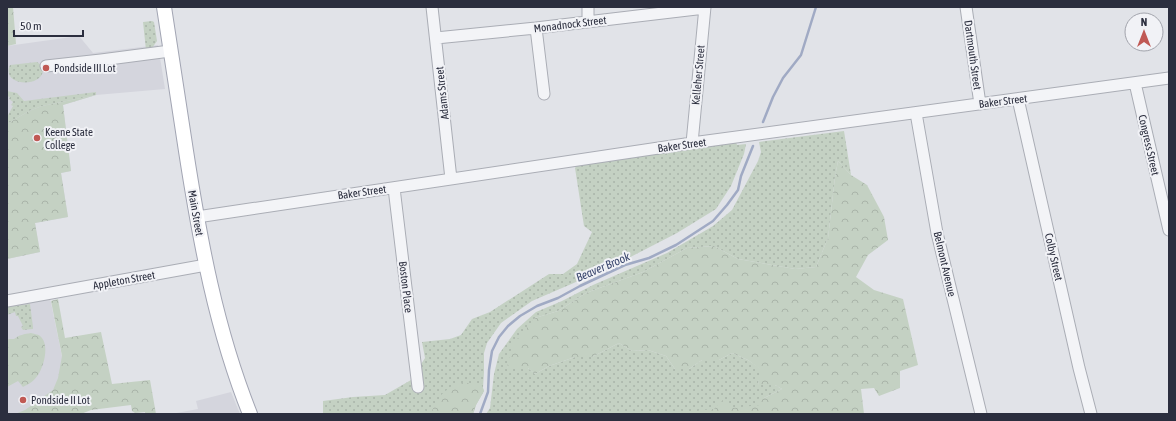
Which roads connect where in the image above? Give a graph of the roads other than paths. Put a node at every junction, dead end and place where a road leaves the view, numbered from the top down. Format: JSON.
{"nodes":[{"id":1,"x":164,"y":7,"type":"edge"},
{"id":2,"x":432,"y":7,"type":"edge"},
{"id":3,"x":588,"y":7,"type":"edge"},
{"id":4,"x":966,"y":7,"type":"edge"},
{"id":5,"x":705,"y":8,"type":"edge"},
{"id":6,"x":588,"y":22,"type":"junction"},
{"id":7,"x":536,"y":28,"type":"junction"},
{"id":8,"x":436,"y":38,"type":"junction"},
{"id":9,"x":170,"y":51,"type":"junction"},
{"id":10,"x":46,"y":66,"type":"dead end"},
{"id":11,"x":1169,"y":78,"type":"edge"},
{"id":12,"x":1135,"y":83,"type":"junction"},
{"id":13,"x":544,"y":94,"type":"dead end"},
{"id":14,"x":1018,"y":99,"type":"junction"},
{"id":15,"x":980,"y":104,"type":"junction"},
{"id":16,"x":916,"y":113,"type":"junction"},
{"id":17,"x":692,"y":143,"type":"junction"},
{"id":18,"x":451,"y":179,"type":"junction"},
{"id":19,"x":394,"y":188,"type":"junction"},
{"id":20,"x":197,"y":217,"type":"junction"},
{"id":21,"x":1169,"y":230,"type":"edge"},
{"id":22,"x":206,"y":265,"type":"junction"},
{"id":23,"x":7,"y":301,"type":"edge"},
{"id":24,"x":418,"y":387,"type":"dead end"},
{"id":25,"x":250,"y":414,"type":"edge"},
{"id":26,"x":980,"y":414,"type":"edge"},
{"id":27,"x":1091,"y":414,"type":"edge"}],
"edges":[{"from":1,"to":9,"type":"main road","name":"Main Street"},
{"from":2,"to":8,"type":"street","name":"Adams Street"},
{"from":3,"to":6,"type":"street"},
{"from":4,"to":15,"type":"street","name":"Dartmouth Street"},
{"from":5,"to":6,"type":"street","name":"Monadnock Street"},
{"from":5,"to":17,"type":"street","name":"Kelleher Street"},
{"from":6,"to":7,"type":"street","name":"Monadnock Street"},
{"from":7,"to":8,"type":"street","name":"Monadnock Street"},
{"from":7,"to":13,"type":"street"},
{"from":8,"to":18,"type":"street","name":"Adams Street"},
{"from":9,"to":10,"type":"street"},
{"from":9,"to":20,"type":"main road","name":"Main Street"},
{"from":11,"to":12,"type":"street","name":"Baker Street"},
{"from":12,"to":14,"type":"street","name":"Baker Street"},
{"from":12,"to":21,"type":"street","name":"Congress Street"},
{"from":14,"to":15,"type":"street","name":"Baker Street"},
{"from":14,"to":27,"type":"street","name":"Colby Street"},
{"from":15,"to":16,"type":"street","name":"Baker Street"},
{"from":16,"to":17,"type":"street","name":"Baker Street"},
{"from":16,"to":26,"type":"street","name":"Belmont Avenue"},
{"from":17,"to":18,"type":"street","name":"Baker Street"},
{"from":18,"to":19,"type":"street","name":"Baker Street"},
{"from":19,"to":20,"type":"street","name":"Baker Street"},
{"from":19,"to":24,"type":"street","name":"Boston Place"},
{"from":20,"to":22,"type":"main road","name":"Main Street"},
{"from":22,"to":23,"type":"street","name":"Appleton Street"},
{"from":22,"to":25,"type":"main road","name":"Main Street"}]}
